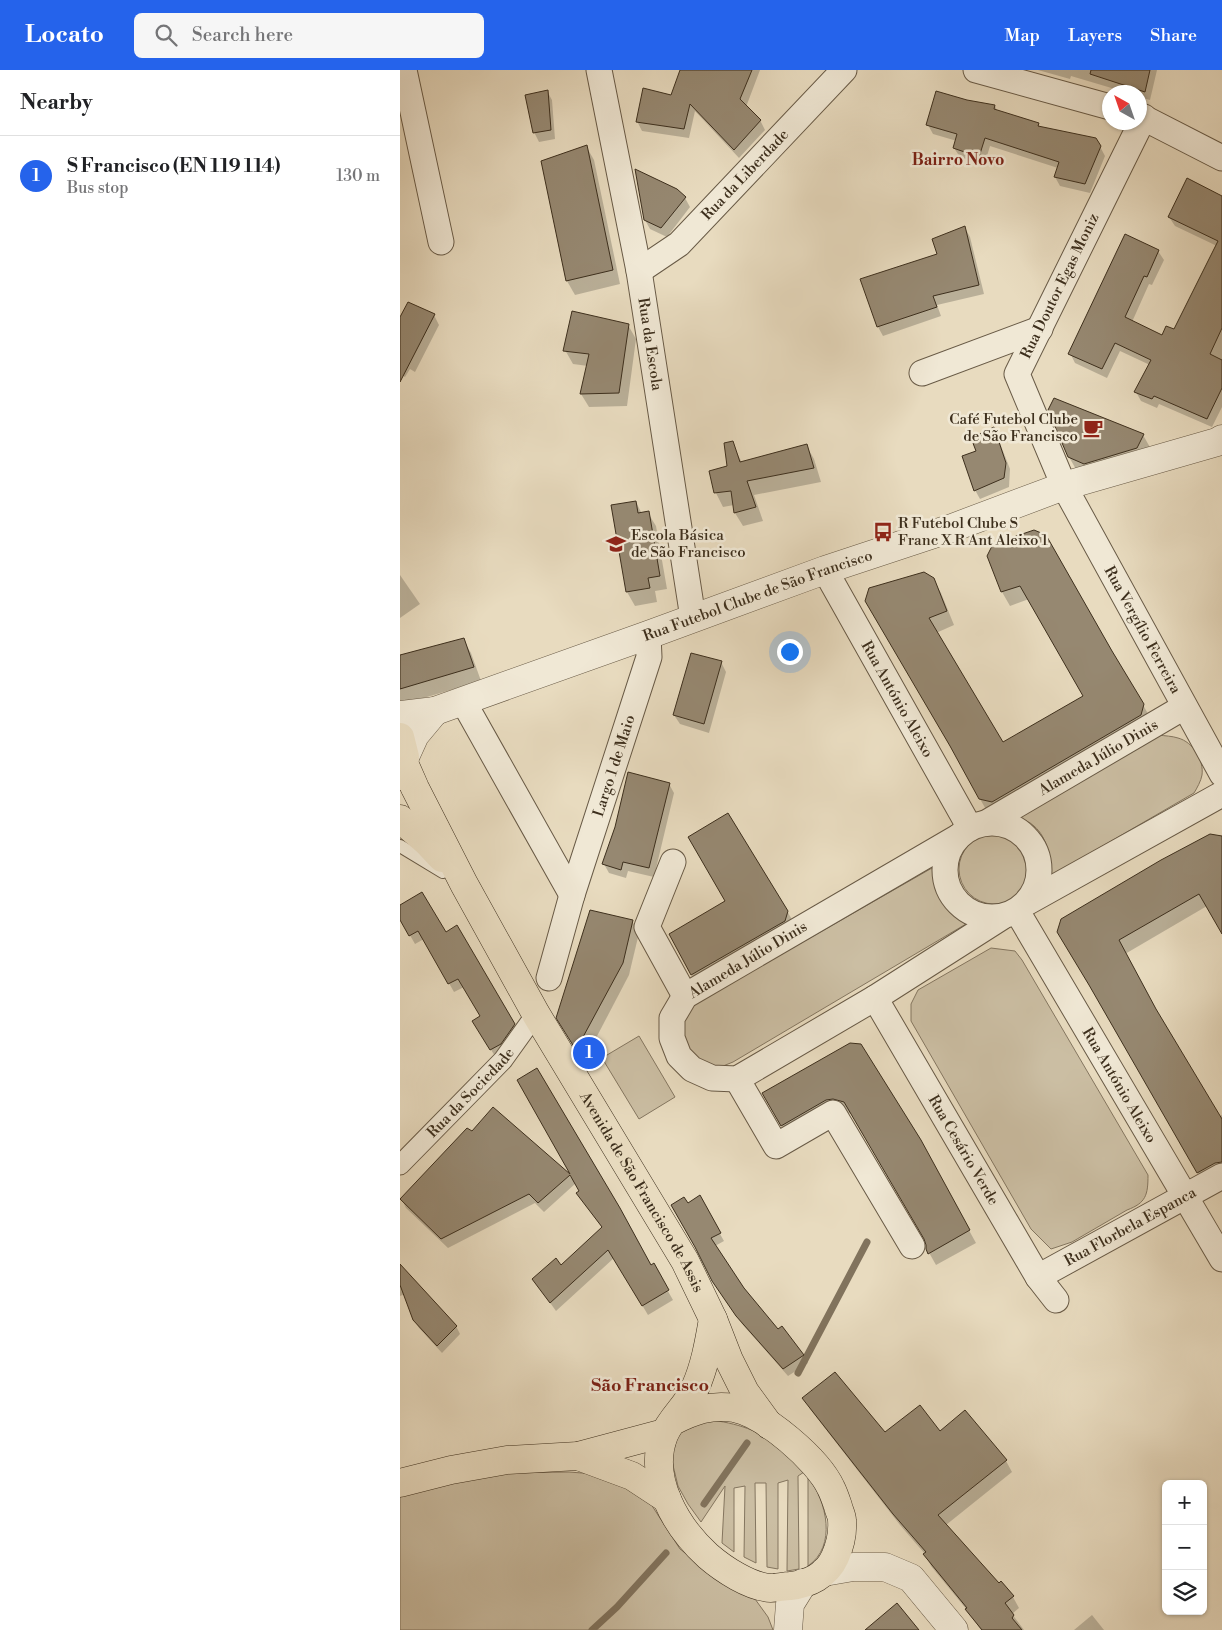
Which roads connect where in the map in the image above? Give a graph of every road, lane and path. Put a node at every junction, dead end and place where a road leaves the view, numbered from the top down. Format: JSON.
{"nodes":[{"id":1,"x":404,"y":70,"type":"edge"},
{"id":2,"x":599,"y":70,"type":"edge"},
{"id":3,"x":844,"y":70,"type":"edge"},
{"id":4,"x":976,"y":70,"type":"edge"},
{"id":5,"x":1102,"y":106,"type":"edge"},
{"id":6,"x":1147,"y":119,"type":"edge"},
{"id":7,"x":1135,"y":130,"type":"edge"},
{"id":8,"x":1222,"y":158,"type":"edge"},
{"id":9,"x":441,"y":242,"type":"dead end"},
{"id":10,"x":639,"y":271,"type":"junction"},
{"id":11,"x":1040,"y":329,"type":"junction"},
{"id":12,"x":922,"y":373,"type":"dead end"},
{"id":13,"x":1220,"y":441,"type":"edge"},
{"id":14,"x":1064,"y":486,"type":"junction"},
{"id":15,"x":825,"y":570,"type":"junction"},
{"id":16,"x":693,"y":618,"type":"junction"},
{"id":17,"x":648,"y":635,"type":"junction"},
{"id":18,"x":463,"y":701,"type":"junction"},
{"id":19,"x":1184,"y":707,"type":"junction"},
{"id":20,"x":435,"y":711,"type":"junction"},
{"id":21,"x":400,"y":715,"type":"edge"},
{"id":22,"x":402,"y":758,"type":"edge"},
{"id":23,"x":1222,"y":774,"type":"edge"},
{"id":24,"x":1222,"y":794,"type":"edge"},
{"id":25,"x":400,"y":819,"type":"edge"},
{"id":26,"x":971,"y":830,"type":"junction"},
{"id":27,"x":400,"y":846,"type":"edge"},
{"id":28,"x":673,"y":862,"type":"dead end"},
{"id":29,"x":464,"y":884,"type":"junction"},
{"id":30,"x":572,"y":895,"type":"junction"},
{"id":31,"x":1015,"y":910,"type":"junction"},
{"id":32,"x":549,"y":978,"type":"dead end"},
{"id":33,"x":685,"y":996,"type":"junction"},
{"id":34,"x":875,"y":998,"type":"junction"},
{"id":35,"x":536,"y":1014,"type":"junction"},
{"id":36,"x":737,"y":1079,"type":"junction"},
{"id":37,"x":400,"y":1165,"type":"edge"},
{"id":38,"x":1222,"y":1176,"type":"edge"},
{"id":39,"x":1185,"y":1196,"type":"junction"},
{"id":40,"x":912,"y":1246,"type":"dead end"},
{"id":41,"x":1222,"y":1259,"type":"edge"},
{"id":42,"x":1038,"y":1278,"type":"junction"},
{"id":43,"x":1056,"y":1300,"type":"dead end"},
{"id":44,"x":713,"y":1319,"type":"junction"},
{"id":45,"x":769,"y":1426,"type":"junction"},
{"id":46,"x":669,"y":1427,"type":"junction"},
{"id":47,"x":578,"y":1456,"type":"junction"},
{"id":48,"x":400,"y":1483,"type":"edge"},
{"id":49,"x":667,"y":1499,"type":"junction"},
{"id":50,"x":814,"y":1578,"type":"junction"},
{"id":51,"x":788,"y":1630,"type":"edge"},
{"id":52,"x":954,"y":1630,"type":"edge"}],
"edges":[{"from":1,"to":9,"type":"street"},
{"from":2,"to":10,"type":"street","name":"Rua da Escola"},
{"from":3,"to":10,"type":"street","name":"Rua da Liberdade"},
{"from":4,"to":5,"type":"street"},
{"from":6,"to":8,"type":"street"},
{"from":7,"to":11,"type":"street","name":"Rua Doutor Egas Moniz"},
{"from":10,"to":16,"type":"street","name":"Rua da Escola"},
{"from":11,"to":12,"type":"street"},
{"from":11,"to":14,"type":"street","name":"Rua Doutor Egas Moniz"},
{"from":13,"to":14,"type":"street","name":"Rua Futebol Clube de São Francisco"},
{"from":14,"to":15,"type":"street","name":"Rua Futebol Clube de São Francisco"},
{"from":14,"to":19,"type":"street","name":"Rua Vergílio Ferreira"},
{"from":15,"to":16,"type":"street","name":"Rua Futebol Clube de São Francisco"},
{"from":15,"to":26,"type":"street","name":"Rua António Aleixo"},
{"from":16,"to":17,"type":"street","name":"Rua Futebol Clube de São Francisco"},
{"from":17,"to":18,"type":"street","name":"Rua Futebol Clube de São Francisco"},
{"from":17,"to":30,"type":"street","name":"Largo 1 de Maio"},
{"from":18,"to":20,"type":"street","name":"Rua Futebol Clube de São Francisco"},
{"from":18,"to":30,"type":"street"},
{"from":19,"to":23,"type":"street","name":"Rua Vergílio Ferreira"},
{"from":19,"to":26,"type":"street","name":"Alameda Júlio Dinis"},
{"from":20,"to":21,"type":"street","name":"Rua Futebol Clube de São Francisco"},
{"from":20,"to":22,"type":"street"},
{"from":22,"to":29,"type":"main road","name":"Avenida de São Francisco de Assis"},
{"from":24,"to":31,"type":"street"},
{"from":25,"to":29,"type":"main road","name":"Avenida de São Francisco de Assis"},
{"from":26,"to":31,"type":"street"},
{"from":26,"to":31,"type":"street"},
{"from":26,"to":33,"type":"street","name":"Alameda Júlio Dinis"},
{"from":27,"to":29,"type":"lane"},
{"from":28,"to":33,"type":"street"},
{"from":29,"to":35,"type":"main road","name":"Avenida de São Francisco de Assis"},
{"from":30,"to":32,"type":"street","name":"Largo 1 de Maio"},
{"from":31,"to":34,"type":"street"},
{"from":31,"to":39,"type":"street","name":"Rua António Aleixo"},
{"from":33,"to":36,"type":"street","name":"Alameda Júlio Dinis"},
{"from":34,"to":36,"type":"street"},
{"from":34,"to":42,"type":"street","name":"Rua Cesário Verde"},
{"from":35,"to":37,"type":"street","name":"Rua da Sociedade"},
{"from":35,"to":44,"type":"main road","name":"Avenida de São Francisco de Assis"},
{"from":36,"to":40,"type":"street"},
{"from":38,"to":39,"type":"street","name":"Rua Florbela Espanca"},
{"from":39,"to":41,"type":"street","name":"Rua António Aleixo"},
{"from":39,"to":42,"type":"street","name":"Rua Florbela Espanca"},
{"from":42,"to":43,"type":"street","name":"Rua Cesário Verde"},
{"from":44,"to":45,"type":"main road","name":"Avenida de São Francisco de Assis"},
{"from":44,"to":46,"type":"main road"},
{"from":45,"to":46,"type":"main road","name":"Avenida de São Francisco de Assis"},
{"from":45,"to":50,"type":"main road","name":"Avenida de São Francisco de Assis"},
{"from":46,"to":47,"type":"main road","name":"Avenida de São Francisco de Assis"},
{"from":46,"to":49,"type":"main road"},
{"from":47,"to":48,"type":"main road"},
{"from":47,"to":49,"type":"main road"},
{"from":49,"to":50,"type":"main road"},
{"from":50,"to":51,"type":"street"},
{"from":50,"to":52,"type":"street"}]}
